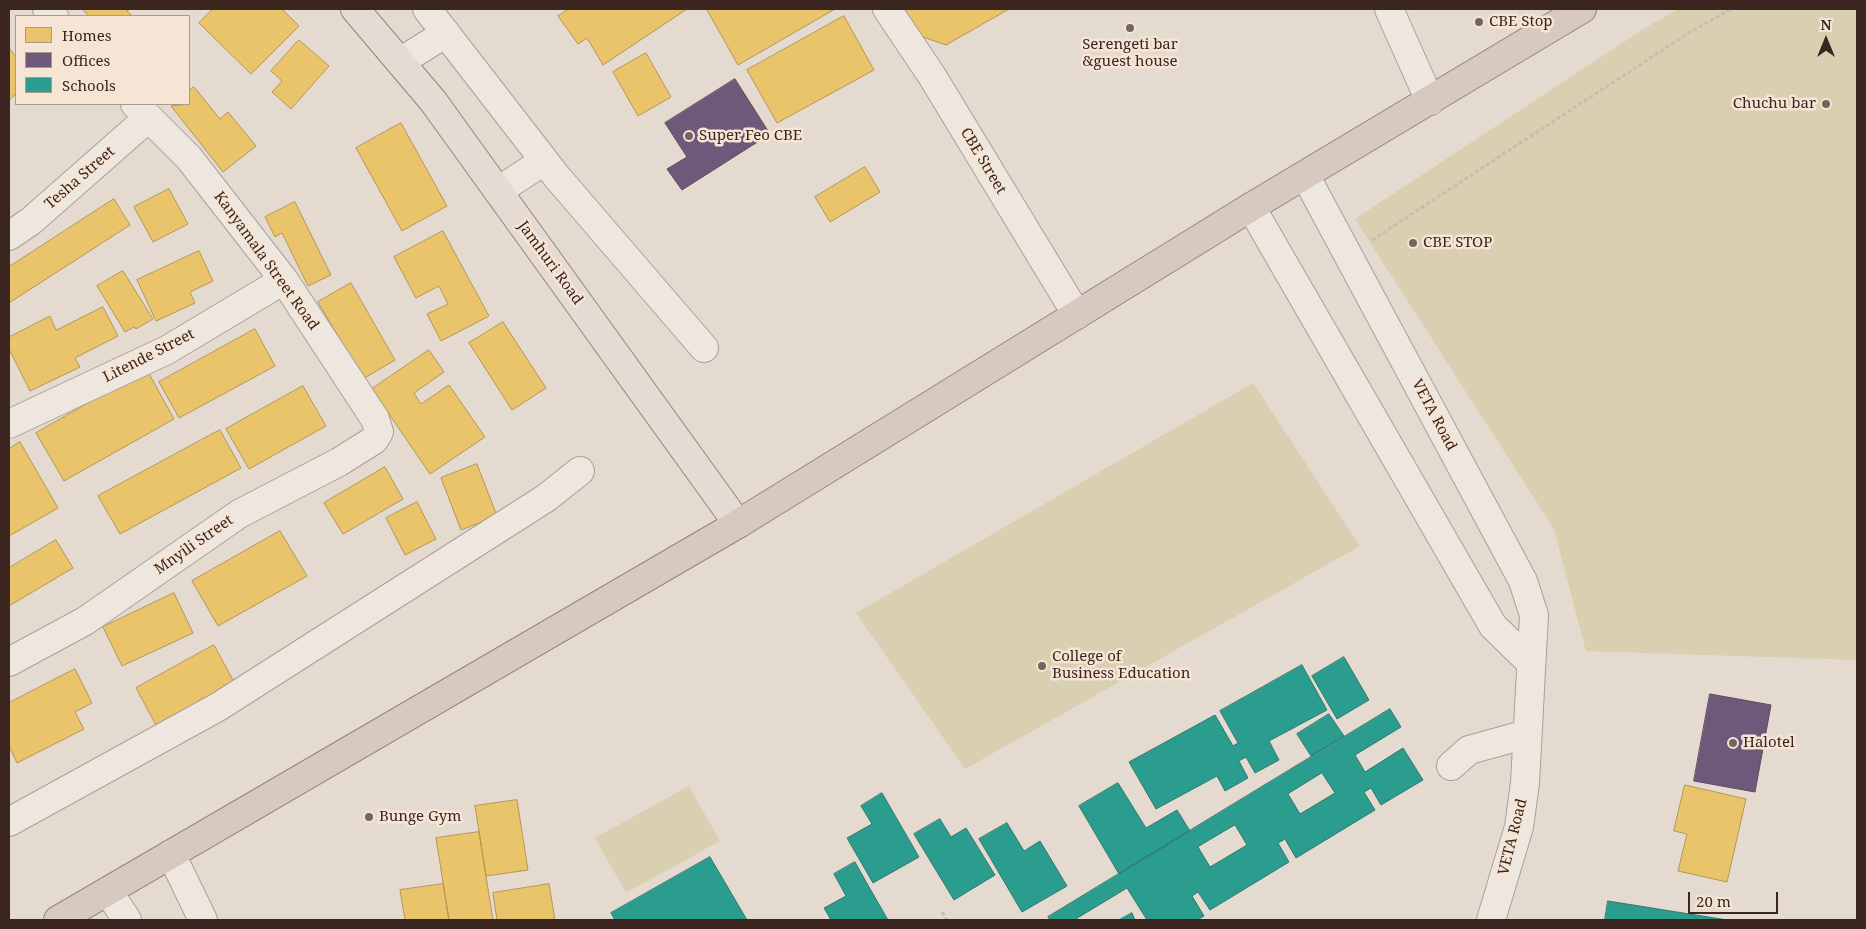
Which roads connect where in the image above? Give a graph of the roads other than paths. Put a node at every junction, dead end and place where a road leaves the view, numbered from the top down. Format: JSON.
{"nodes":[{"id":1,"x":355,"y":9,"type":"edge"},
{"id":2,"x":427,"y":9,"type":"edge"},
{"id":3,"x":887,"y":9,"type":"edge"},
{"id":4,"x":1389,"y":9,"type":"edge"},
{"id":5,"x":1582,"y":9,"type":"edge"},
{"id":6,"x":446,"y":33,"type":"junction"},
{"id":7,"x":400,"y":62,"type":"junction"},
{"id":8,"x":1430,"y":101,"type":"junction"},
{"id":9,"x":142,"y":111,"type":"edge"},
{"id":10,"x":544,"y":161,"type":"junction"},
{"id":11,"x":1305,"y":175,"type":"junction"},
{"id":12,"x":498,"y":191,"type":"junction"},
{"id":13,"x":1251,"y":207,"type":"junction"},
{"id":14,"x":9,"y":236,"type":"edge"},
{"id":15,"x":284,"y":280,"type":"junction"},
{"id":16,"x":1077,"y":315,"type":"junction"},
{"id":17,"x":704,"y":348,"type":"dead end"},
{"id":18,"x":9,"y":424,"type":"edge"},
{"id":19,"x":379,"y":432,"type":"joint"},
{"id":20,"x":580,"y":471,"type":"dead end"},
{"id":21,"x":738,"y":524,"type":"junction"},
{"id":22,"x":9,"y":662,"type":"edge"},
{"id":23,"x":1530,"y":662,"type":"junction"},
{"id":24,"x":1527,"y":734,"type":"junction"},
{"id":25,"x":1451,"y":766,"type":"dead end"},
{"id":26,"x":9,"y":822,"type":"edge"},
{"id":27,"x":171,"y":854,"type":"junction"},
{"id":28,"x":108,"y":891,"type":"junction"},
{"id":29,"x":58,"y":920,"type":"edge"},
{"id":30,"x":127,"y":920,"type":"edge"},
{"id":31,"x":203,"y":920,"type":"edge"},
{"id":32,"x":1491,"y":920,"type":"edge"}],
"edges":[{"from":1,"to":7,"type":"main road","name":"Jamhuri Road"},
{"from":2,"to":6,"type":"street"},
{"from":3,"to":16,"type":"street","name":"CBE Street"},
{"from":4,"to":8,"type":"street"},
{"from":5,"to":8,"type":"highway"},
{"from":6,"to":7,"type":"street"},
{"from":6,"to":10,"type":"street"},
{"from":7,"to":12,"type":"main road","name":"Jamhuri Road"},
{"from":8,"to":11,"type":"highway"},
{"from":9,"to":14,"type":"street","name":"Tesha Street"},
{"from":9,"to":15,"type":"street","name":"Kanyamala Street Road"},
{"from":10,"to":12,"type":"street"},
{"from":10,"to":17,"type":"street"},
{"from":11,"to":13,"type":"highway"},
{"from":11,"to":23,"type":"street","name":"VETA Road"},
{"from":12,"to":21,"type":"main road","name":"Jamhuri Road"},
{"from":13,"to":16,"type":"highway"},
{"from":13,"to":23,"type":"street"},
{"from":15,"to":18,"type":"street","name":"Litende Street"},
{"from":15,"to":19,"type":"street","name":"Kanyamala Street Road"},
{"from":16,"to":21,"type":"highway"},
{"from":19,"to":22,"type":"street","name":"Mnyili Street"},
{"from":20,"to":26,"type":"street"},
{"from":21,"to":27,"type":"highway"},
{"from":23,"to":24,"type":"street","name":"VETA Road"},
{"from":24,"to":25,"type":"street"},
{"from":24,"to":32,"type":"street","name":"VETA Road"},
{"from":27,"to":28,"type":"highway"},
{"from":27,"to":31,"type":"street"},
{"from":28,"to":29,"type":"highway"},
{"from":28,"to":30,"type":"street"}]}
